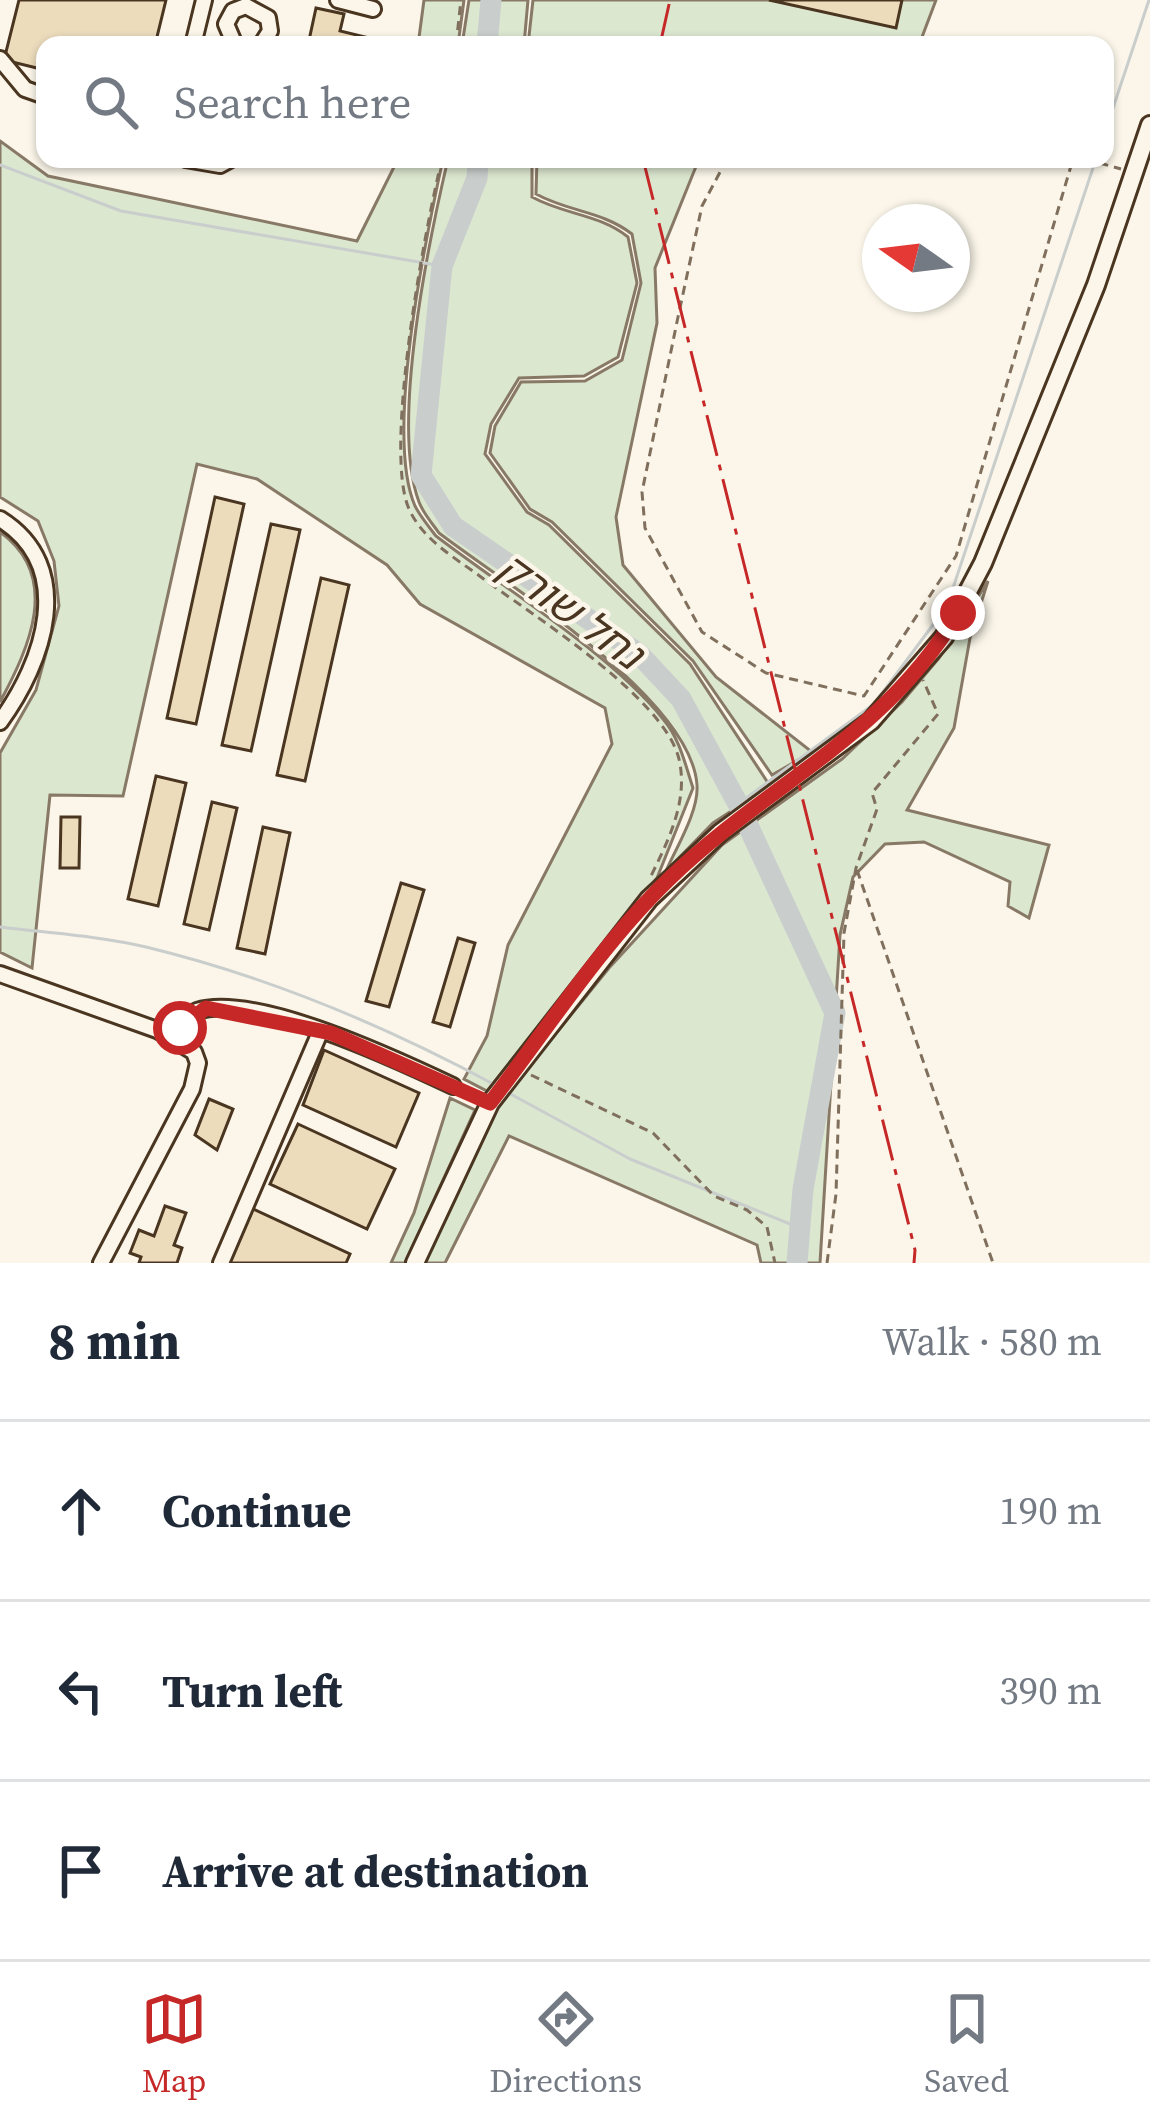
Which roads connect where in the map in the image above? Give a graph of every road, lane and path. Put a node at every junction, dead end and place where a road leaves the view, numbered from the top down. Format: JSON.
{"nodes":[{"id":1,"x":204,"y":0,"type":"edge"},
{"id":2,"x":338,"y":0,"type":"edge"},
{"id":3,"x":461,"y":0,"type":"edge"},
{"id":4,"x":250,"y":3,"type":"edge"},
{"id":5,"x":271,"y":6,"type":"edge"},
{"id":6,"x":373,"y":9,"type":"dead end"},
{"id":7,"x":195,"y":36,"type":"edge"},
{"id":8,"x":229,"y":36,"type":"edge"},
{"id":9,"x":267,"y":36,"type":"edge"},
{"id":10,"x":457,"y":36,"type":"edge"},
{"id":11,"x":0,"y":59,"type":"edge"},
{"id":12,"x":36,"y":93,"type":"edge"},
{"id":13,"x":1150,"y":125,"type":"edge"},
{"id":14,"x":1114,"y":167,"type":"edge"},
{"id":15,"x":440,"y":168,"type":"edge"},
{"id":16,"x":722,"y":168,"type":"edge"},
{"id":17,"x":1070,"y":168,"type":"edge"},
{"id":18,"x":1134,"y":173,"type":"junction"},
{"id":19,"x":0,"y":519,"type":"edge"},
{"id":20,"x":920,"y":671,"type":"junction"},
{"id":21,"x":0,"y":722,"type":"edge"},
{"id":22,"x":856,"y":868,"type":"junction"},
{"id":23,"x":649,"y":899,"type":"junction"},
{"id":24,"x":0,"y":974,"type":"edge"},
{"id":25,"x":321,"y":1030,"type":"junction"},
{"id":26,"x":176,"y":1038,"type":"junction"},
{"id":27,"x":516,"y":1070,"type":"junction"},
{"id":28,"x":453,"y":1086,"type":"dead end"},
{"id":29,"x":101,"y":1263,"type":"edge"},
{"id":30,"x":221,"y":1263,"type":"edge"},
{"id":31,"x":415,"y":1263,"type":"edge"},
{"id":32,"x":775,"y":1263,"type":"edge"},
{"id":33,"x":827,"y":1263,"type":"edge"},
{"id":34,"x":993,"y":1263,"type":"edge"}],
"edges":[{"from":1,"to":7,"type":"street"},
{"from":2,"to":6,"type":"street"},
{"from":3,"to":10,"type":"path"},
{"from":4,"to":5,"type":"street"},
{"from":4,"to":8,"type":"street"},
{"from":5,"to":9,"type":"street"},
{"from":11,"to":12,"type":"street"},
{"from":13,"to":18,"type":"main road"},
{"from":14,"to":18,"type":"path"},
{"from":15,"to":23,"type":"path"},
{"from":16,"to":17,"type":"path"},
{"from":18,"to":20,"type":"main road"},
{"from":19,"to":21,"type":"street"},
{"from":20,"to":22,"type":"path"},
{"from":20,"to":23,"type":"main road"},
{"from":22,"to":33,"type":"path"},
{"from":22,"to":34,"type":"path"},
{"from":23,"to":27,"type":"main road"},
{"from":24,"to":26,"type":"street"},
{"from":25,"to":26,"type":"street"},
{"from":25,"to":28,"type":"street"},
{"from":25,"to":30,"type":"street"},
{"from":26,"to":29,"type":"street"},
{"from":27,"to":31,"type":"main road"},
{"from":27,"to":32,"type":"path"}]}
